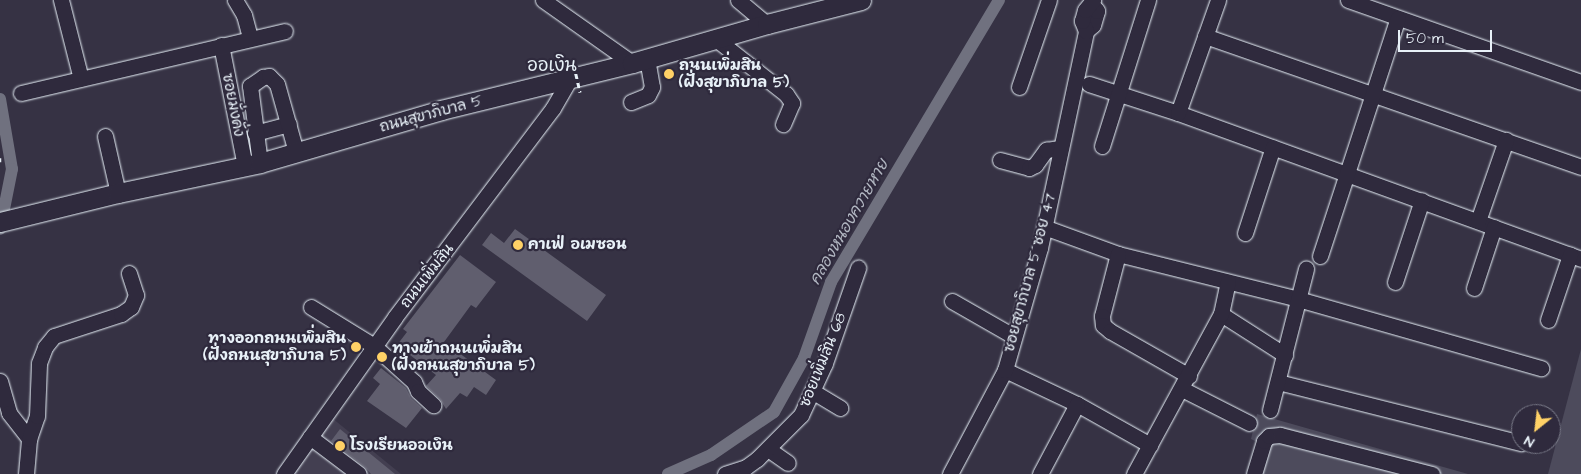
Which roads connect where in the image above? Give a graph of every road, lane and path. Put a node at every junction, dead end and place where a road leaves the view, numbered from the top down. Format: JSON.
{"nodes":[{"id":1,"x":61,"y":0,"type":"edge"},
{"id":2,"x":235,"y":0,"type":"edge"},
{"id":3,"x":543,"y":0,"type":"edge"},
{"id":4,"x":738,"y":0,"type":"edge"},
{"id":5,"x":861,"y":0,"type":"edge"},
{"id":6,"x":1049,"y":0,"type":"edge"},
{"id":7,"x":1148,"y":0,"type":"edge"},
{"id":8,"x":1218,"y":0,"type":"edge"},
{"id":9,"x":1348,"y":0,"type":"edge"},
{"id":10,"x":1092,"y":2,"type":"edge"},
{"id":11,"x":1398,"y":18,"type":"junction"},
{"id":12,"x":767,"y":24,"type":"junction"},
{"id":13,"x":285,"y":31,"type":"dead end"},
{"id":14,"x":1206,"y":36,"type":"junction"},
{"id":15,"x":250,"y":38,"type":"junction"},
{"id":16,"x":716,"y":39,"type":"junction"},
{"id":17,"x":221,"y":45,"type":"junction"},
{"id":18,"x":639,"y":61,"type":"junction"},
{"id":19,"x":575,"y":78,"type":"junction"},
{"id":20,"x":81,"y":79,"type":"junction"},
{"id":21,"x":1581,"y":82,"type":"edge"},
{"id":22,"x":1089,"y":84,"type":"dead end"},
{"id":23,"x":1019,"y":87,"type":"dead end"},
{"id":24,"x":21,"y":93,"type":"dead end"},
{"id":25,"x":1119,"y":93,"type":"junction"},
{"id":26,"x":1372,"y":94,"type":"junction"},
{"id":27,"x":631,"y":102,"type":"dead end"},
{"id":28,"x":1178,"y":113,"type":"junction"},
{"id":29,"x":289,"y":124,"type":"junction"},
{"id":30,"x":783,"y":124,"type":"dead end"},
{"id":31,"x":255,"y":133,"type":"junction"},
{"id":32,"x":105,"y":136,"type":"dead end"},
{"id":33,"x":1506,"y":140,"type":"junction"},
{"id":34,"x":1102,"y":146,"type":"dead end"},
{"id":35,"x":1272,"y":147,"type":"junction"},
{"id":36,"x":1060,"y":148,"type":"junction"},
{"id":37,"x":296,"y":152,"type":"junction"},
{"id":38,"x":0,"y":158,"type":"edge"},
{"id":39,"x":1000,"y":160,"type":"dead end"},
{"id":40,"x":0,"y":162,"type":"edge"},
{"id":41,"x":252,"y":164,"type":"junction"},
{"id":42,"x":1581,"y":167,"type":"edge"},
{"id":43,"x":1347,"y":174,"type":"junction"},
{"id":44,"x":118,"y":193,"type":"junction"},
{"id":45,"x":1422,"y":200,"type":"junction"},
{"id":46,"x":1478,"y":221,"type":"junction"},
{"id":47,"x":0,"y":222,"type":"edge"},
{"id":48,"x":1044,"y":227,"type":"junction"},
{"id":49,"x":1494,"y":227,"type":"junction"},
{"id":50,"x":1245,"y":233,"type":"dead end"},
{"id":51,"x":1118,"y":254,"type":"junction"},
{"id":52,"x":1320,"y":256,"type":"dead end"},
{"id":53,"x":1575,"y":257,"type":"edge"},
{"id":54,"x":858,"y":268,"type":"dead end"},
{"id":55,"x":1306,"y":269,"type":"dead end"},
{"id":56,"x":129,"y":274,"type":"dead end"},
{"id":57,"x":1228,"y":282,"type":"junction"},
{"id":58,"x":1395,"y":282,"type":"dead end"},
{"id":59,"x":1474,"y":288,"type":"dead end"},
{"id":60,"x":1298,"y":299,"type":"junction"},
{"id":61,"x":952,"y":301,"type":"dead end"},
{"id":62,"x":311,"y":307,"type":"dead end"},
{"id":63,"x":1220,"y":314,"type":"junction"},
{"id":64,"x":1548,"y":320,"type":"dead end"},
{"id":65,"x":1013,"y":336,"type":"junction"},
{"id":66,"x":374,"y":346,"type":"junction"},
{"id":67,"x":1285,"y":355,"type":"junction"},
{"id":68,"x":1541,"y":368,"type":"dead end"},
{"id":69,"x":1005,"y":370,"type":"junction"},
{"id":70,"x":0,"y":381,"type":"edge"},
{"id":71,"x":1278,"y":382,"type":"junction"},
{"id":72,"x":1185,"y":383,"type":"junction"},
{"id":73,"x":812,"y":391,"type":"junction"},
{"id":74,"x":1077,"y":404,"type":"junction"},
{"id":75,"x":433,"y":405,"type":"dead end"},
{"id":76,"x":840,"y":408,"type":"dead end"},
{"id":77,"x":1270,"y":410,"type":"dead end"},
{"id":78,"x":1249,"y":423,"type":"dead end"},
{"id":79,"x":310,"y":437,"type":"junction"},
{"id":80,"x":29,"y":439,"type":"junction"},
{"id":81,"x":1511,"y":440,"type":"edge"},
{"id":82,"x":1150,"y":445,"type":"junction"},
{"id":83,"x":768,"y":449,"type":"junction"},
{"id":84,"x":788,"y":463,"type":"dead end"},
{"id":85,"x":26,"y":474,"type":"edge"},
{"id":86,"x":284,"y":474,"type":"edge"},
{"id":87,"x":359,"y":474,"type":"edge"},
{"id":88,"x":725,"y":474,"type":"edge"},
{"id":89,"x":950,"y":474,"type":"edge"},
{"id":90,"x":1040,"y":474,"type":"edge"},
{"id":91,"x":1134,"y":474,"type":"edge"},
{"id":92,"x":1254,"y":474,"type":"edge"},
{"id":93,"x":1432,"y":474,"type":"edge"}],
"edges":[{"from":1,"to":20,"type":"street"},
{"from":2,"to":15,"type":"street"},
{"from":3,"to":18,"type":"street"},
{"from":4,"to":12,"type":"street"},
{"from":5,"to":12,"type":"main road","name":"ถนนสุขาภิบาล 5"},
{"from":6,"to":23,"type":"street"},
{"from":7,"to":25,"type":"street"},
{"from":8,"to":14,"type":"street"},
{"from":9,"to":11,"type":"street"},
{"from":10,"to":36,"type":"street","name":"ซอยสุขาภิบาล 5 ซอย 47"},
{"from":11,"to":21,"type":"street"},
{"from":11,"to":26,"type":"street"},
{"from":12,"to":16,"type":"main road","name":"ถนนสุขาภิบาล 5"},
{"from":13,"to":15,"type":"street"},
{"from":14,"to":26,"type":"street"},
{"from":14,"to":28,"type":"street"},
{"from":15,"to":17,"type":"street"},
{"from":16,"to":18,"type":"main road","name":"ถนนสุขาภิบาล 5"},
{"from":16,"to":30,"type":"street"},
{"from":17,"to":20,"type":"street"},
{"from":17,"to":41,"type":"street","name":"ซอยมั่งคั่ง"},
{"from":18,"to":19,"type":"main road","name":"ถนนสุขาภิบาล 5"},
{"from":18,"to":27,"type":"street"},
{"from":19,"to":37,"type":"main road","name":"ถนนสุขาภิบาล 5"},
{"from":19,"to":66,"type":"street","name":"ถนนเพิ่มสิน"},
{"from":20,"to":24,"type":"street"},
{"from":22,"to":25,"type":"street"},
{"from":25,"to":28,"type":"street"},
{"from":25,"to":34,"type":"street"},
{"from":26,"to":33,"type":"street"},
{"from":26,"to":43,"type":"street"},
{"from":28,"to":35,"type":"street"},
{"from":29,"to":31,"type":"street"},
{"from":29,"to":31,"type":"street"},
{"from":29,"to":37,"type":"street"},
{"from":31,"to":41,"type":"street"},
{"from":32,"to":44,"type":"street"},
{"from":33,"to":42,"type":"street"},
{"from":33,"to":46,"type":"street"},
{"from":35,"to":43,"type":"street"},
{"from":35,"to":50,"type":"street"},
{"from":36,"to":39,"type":"street"},
{"from":36,"to":48,"type":"street","name":"ซอยสุขาภิบาล 5 ซอย 47"},
{"from":37,"to":41,"type":"main road","name":"ถนนสุขาภิบาล 5"},
{"from":38,"to":40,"type":"path"},
{"from":41,"to":44,"type":"main road","name":"ถนนสุขาภิบาล 5"},
{"from":43,"to":45,"type":"street"},
{"from":43,"to":52,"type":"street"},
{"from":44,"to":47,"type":"main road","name":"ถนนสุขาภิบาล 5"},
{"from":45,"to":46,"type":"street"},
{"from":45,"to":58,"type":"street"},
{"from":46,"to":49,"type":"street"},
{"from":48,"to":51,"type":"street"},
{"from":48,"to":65,"type":"street","name":"ซอยสุขาภิบาล 5 ซอย 47"},
{"from":49,"to":53,"type":"street"},
{"from":49,"to":59,"type":"street"},
{"from":51,"to":57,"type":"street"},
{"from":51,"to":72,"type":"street"},
{"from":53,"to":64,"type":"street"},
{"from":54,"to":73,"type":"street","name":"ซอยเพิ่มสิน 68"},
{"from":55,"to":60,"type":"street"},
{"from":56,"to":80,"type":"street"},
{"from":57,"to":60,"type":"street"},
{"from":57,"to":63,"type":"street"},
{"from":60,"to":67,"type":"street"},
{"from":60,"to":68,"type":"street"},
{"from":61,"to":65,"type":"street"},
{"from":62,"to":66,"type":"street"},
{"from":63,"to":67,"type":"street"},
{"from":63,"to":72,"type":"street"},
{"from":65,"to":69,"type":"street","name":"ซอยสุขาภิบาล 5 ซอย 47"},
{"from":66,"to":75,"type":"street"},
{"from":66,"to":79,"type":"street","name":"ถนนเพิ่มสิน"},
{"from":67,"to":71,"type":"street"},
{"from":69,"to":74,"type":"street"},
{"from":69,"to":89,"type":"street","name":"ซอยสุขาภิบาล 5 ซอย 47"},
{"from":70,"to":80,"type":"street"},
{"from":71,"to":77,"type":"street"},
{"from":71,"to":81,"type":"street"},
{"from":72,"to":78,"type":"street"},
{"from":72,"to":82,"type":"street"},
{"from":73,"to":76,"type":"street"},
{"from":73,"to":83,"type":"street","name":"ซอยเพิ่มสิน 68"},
{"from":74,"to":82,"type":"street"},
{"from":74,"to":90,"type":"street"},
{"from":79,"to":86,"type":"street","name":"ถนนเพิ่มสิน"},
{"from":79,"to":87,"type":"street"},
{"from":80,"to":85,"type":"street"},
{"from":82,"to":91,"type":"street"},
{"from":83,"to":84,"type":"street"},
{"from":83,"to":88,"type":"street","name":"ซอยเพิ่มสิน 68"},
{"from":92,"to":93,"type":"street"}]}
